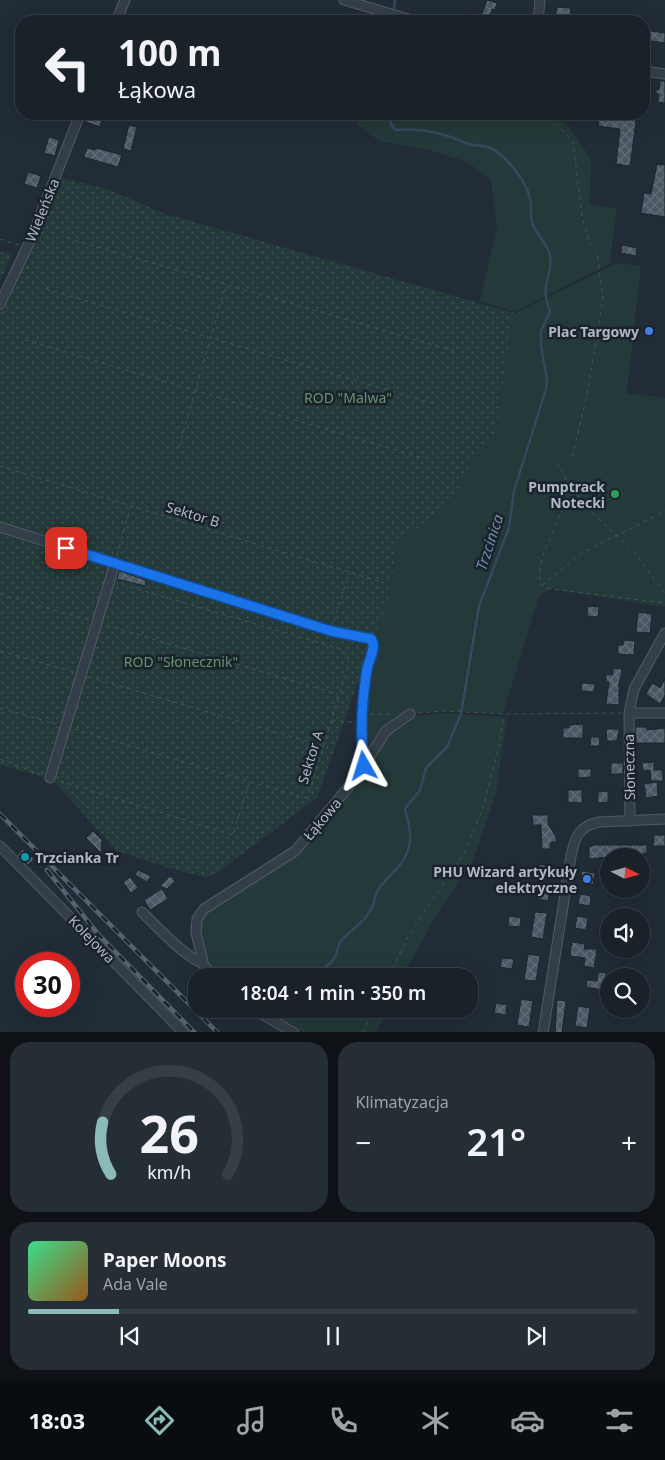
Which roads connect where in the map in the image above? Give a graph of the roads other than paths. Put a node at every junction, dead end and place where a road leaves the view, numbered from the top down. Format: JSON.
{"nodes":[{"id":1,"x":125,"y":0,"type":"edge"},
{"id":2,"x":344,"y":0,"type":"edge"},
{"id":3,"x":540,"y":0,"type":"edge"},
{"id":4,"x":119,"y":15,"type":"edge"},
{"id":5,"x":392,"y":15,"type":"edge"},
{"id":6,"x":539,"y":15,"type":"edge"},
{"id":7,"x":650,"y":72,"type":"edge"},
{"id":8,"x":665,"y":74,"type":"edge"},
{"id":9,"x":78,"y":120,"type":"edge"},
{"id":10,"x":0,"y":304,"type":"edge"},
{"id":11,"x":0,"y":527,"type":"edge"},
{"id":12,"x":115,"y":563,"type":"junction"},
{"id":13,"x":665,"y":633,"type":"edge"},
{"id":14,"x":629,"y":713,"type":"junction"},
{"id":15,"x":665,"y":713,"type":"edge"},
{"id":16,"x":410,"y":714,"type":"road end"},
{"id":17,"x":364,"y":766,"type":"junction"},
{"id":18,"x":50,"y":778,"type":"road end"},
{"id":19,"x":665,"y":819,"type":"edge"},
{"id":20,"x":630,"y":820,"type":"junction"},
{"id":21,"x":0,"y":846,"type":"edge"},
{"id":22,"x":142,"y":912,"type":"dead end"},
{"id":23,"x":203,"y":963,"type":"junction"},
{"id":24,"x":207,"y":968,"type":"edge"},
{"id":25,"x":269,"y":1018,"type":"edge"},
{"id":26,"x":184,"y":1032,"type":"edge"},
{"id":27,"x":294,"y":1032,"type":"edge"},
{"id":28,"x":543,"y":1032,"type":"edge"}],
"edges":[{"from":1,"to":4,"type":"street"},
{"from":2,"to":5,"type":"street"},
{"from":3,"to":6,"type":"street"},
{"from":7,"to":8,"type":"street"},
{"from":9,"to":10,"type":"street","name":"Wieleńska"},
{"from":11,"to":12,"type":"street"},
{"from":12,"to":17,"type":"street"},
{"from":12,"to":18,"type":"street"},
{"from":13,"to":14,"type":"street","name":"Słoneczna"},
{"from":14,"to":15,"type":"street"},
{"from":14,"to":20,"type":"street","name":"Słoneczna"},
{"from":16,"to":17,"type":"street","name":"Łąkowa"},
{"from":17,"to":23,"type":"street","name":"Łąkowa"},
{"from":19,"to":20,"type":"street"},
{"from":20,"to":28,"type":"street"},
{"from":21,"to":26,"type":"street","name":"Kolejowa"},
{"from":22,"to":23,"type":"street"},
{"from":23,"to":24,"type":"street","name":"Łąkowa"},
{"from":25,"to":27,"type":"street"}]}
